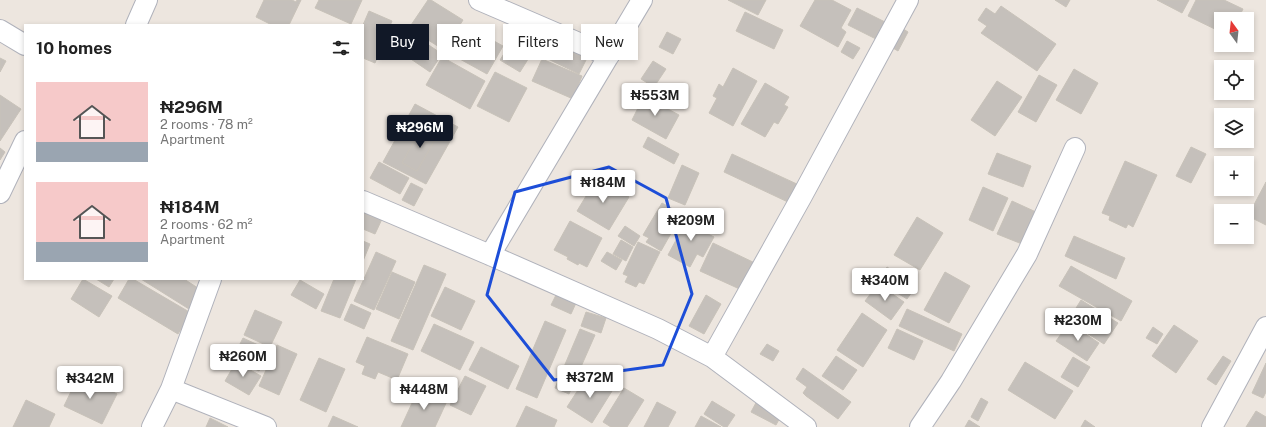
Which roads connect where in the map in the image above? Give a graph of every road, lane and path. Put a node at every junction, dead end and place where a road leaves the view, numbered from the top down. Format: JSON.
{"nodes":[{"id":1,"x":147,"y":0,"type":"edge"},
{"id":2,"x":479,"y":0,"type":"edge"},
{"id":3,"x":642,"y":0,"type":"edge"},
{"id":4,"x":908,"y":0,"type":"edge"},
{"id":5,"x":136,"y":24,"type":"edge"},
{"id":6,"x":628,"y":24,"type":"edge"},
{"id":7,"x":0,"y":30,"type":"edge"},
{"id":8,"x":24,"y":44,"type":"edge"},
{"id":9,"x":581,"y":44,"type":"edge"},
{"id":10,"x":607,"y":60,"type":"edge"},
{"id":11,"x":24,"y":143,"type":"edge"},
{"id":12,"x":1075,"y":148,"type":"dead end"},
{"id":13,"x":0,"y":193,"type":"edge"},
{"id":14,"x":364,"y":201,"type":"edge"},
{"id":15,"x":490,"y":255,"type":"junction"},
{"id":16,"x":211,"y":280,"type":"edge"},
{"id":17,"x":1266,"y":327,"type":"edge"},
{"id":18,"x":712,"y":357,"type":"junction"},
{"id":19,"x":171,"y":389,"type":"junction"},
{"id":20,"x":152,"y":427,"type":"edge"},
{"id":21,"x":266,"y":427,"type":"edge"},
{"id":22,"x":806,"y":427,"type":"edge"},
{"id":23,"x":920,"y":427,"type":"edge"},
{"id":24,"x":1212,"y":427,"type":"edge"}],
"edges":[{"from":1,"to":5,"type":"street"},
{"from":2,"to":9,"type":"street"},
{"from":3,"to":6,"type":"street"},
{"from":4,"to":18,"type":"street"},
{"from":7,"to":8,"type":"street"},
{"from":10,"to":15,"type":"street"},
{"from":11,"to":13,"type":"street"},
{"from":12,"to":23,"type":"street"},
{"from":14,"to":15,"type":"street"},
{"from":15,"to":18,"type":"street"},
{"from":16,"to":19,"type":"street"},
{"from":17,"to":24,"type":"street"},
{"from":18,"to":22,"type":"street"},
{"from":19,"to":20,"type":"street"},
{"from":19,"to":21,"type":"street"}]}
